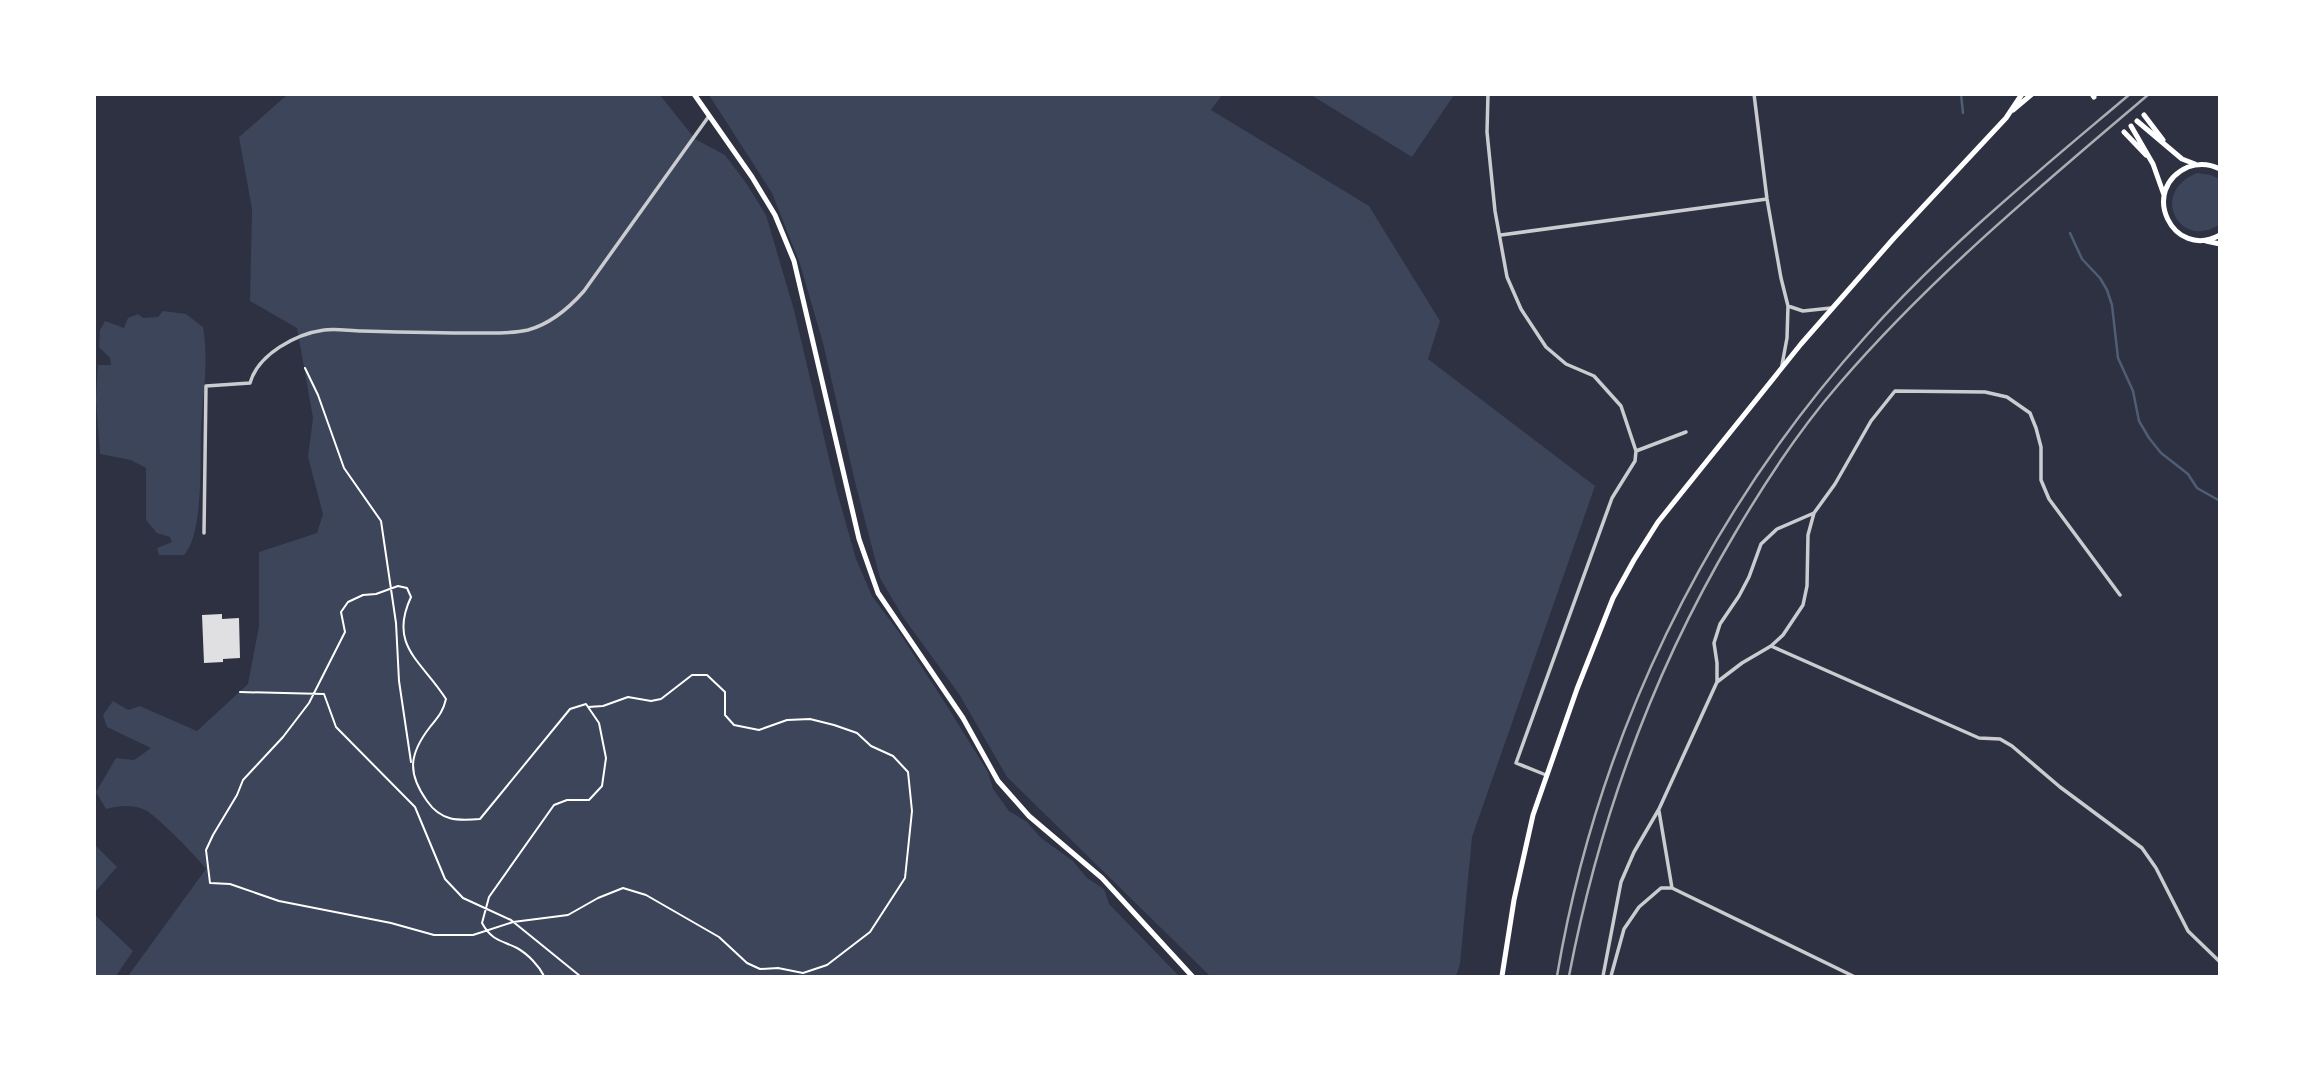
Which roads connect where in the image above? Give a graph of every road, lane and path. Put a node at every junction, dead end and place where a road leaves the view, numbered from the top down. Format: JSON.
{"nodes":[{"id":1,"x":694,"y":94,"type":"edge"},
{"id":2,"x":1488,"y":94,"type":"edge"},
{"id":3,"x":1754,"y":94,"type":"edge"},
{"id":4,"x":2028,"y":96,"type":"edge"},
{"id":5,"x":2010,"y":112,"type":"junction"},
{"id":6,"x":2144,"y":115,"type":"dead end"},
{"id":7,"x":709,"y":116,"type":"junction"},
{"id":8,"x":2137,"y":121,"type":"dead end"},
{"id":9,"x":2131,"y":126,"type":"dead end"},
{"id":10,"x":2124,"y":132,"type":"dead end"},
{"id":11,"x":2170,"y":149,"type":"junction"},
{"id":12,"x":2220,"y":162,"type":"edge"},
{"id":13,"x":2153,"y":164,"type":"junction"},
{"id":14,"x":2195,"y":164,"type":"junction"},
{"id":15,"x":2202,"y":164,"type":"junction"},
{"id":16,"x":2220,"y":169,"type":"edge"},
{"id":17,"x":2164,"y":195,"type":"junction"},
{"id":18,"x":1767,"y":199,"type":"junction"},
{"id":19,"x":1501,"y":235,"type":"junction"},
{"id":20,"x":2220,"y":235,"type":"edge"},
{"id":21,"x":2203,"y":241,"type":"junction"},
{"id":22,"x":2220,"y":244,"type":"edge"},
{"id":23,"x":1788,"y":306,"type":"junction"},
{"id":24,"x":1832,"y":308,"type":"junction"},
{"id":25,"x":305,"y":368,"type":"dead end"},
{"id":26,"x":1781,"y":368,"type":"junction"},
{"id":27,"x":1686,"y":432,"type":"dead end"},
{"id":28,"x":1636,"y":451,"type":"junction"},
{"id":29,"x":1814,"y":513,"type":"junction"},
{"id":30,"x":204,"y":533,"type":"dead end"},
{"id":31,"x":391,"y":589,"type":"junction"},
{"id":32,"x":2120,"y":595,"type":"dead end"},
{"id":33,"x":1771,"y":646,"type":"junction"},
{"id":34,"x":1717,"y":681,"type":"junction"},
{"id":35,"x":240,"y":692,"type":"dead end"},
{"id":36,"x":314,"y":694,"type":"junction"},
{"id":37,"x":588,"y":707,"type":"junction"},
{"id":38,"x":412,"y":765,"type":"junction"},
{"id":39,"x":1546,"y":775,"type":"junction"},
{"id":40,"x":1659,"y":810,"type":"junction"},
{"id":41,"x":1672,"y":888,"type":"junction"},
{"id":42,"x":486,"y":907,"type":"junction"},
{"id":43,"x":513,"y":922,"type":"junction"},
{"id":44,"x":486,"y":930,"type":"junction"},
{"id":45,"x":2220,"y":962,"type":"edge"},
{"id":46,"x":544,"y":976,"type":"edge"},
{"id":47,"x":580,"y":976,"type":"edge"},
{"id":48,"x":1192,"y":976,"type":"edge"},
{"id":49,"x":1502,"y":976,"type":"edge"},
{"id":50,"x":1603,"y":976,"type":"edge"},
{"id":51,"x":1611,"y":976,"type":"edge"},
{"id":52,"x":1853,"y":976,"type":"edge"}],
"edges":[{"from":1,"to":7,"type":"main road"},
{"from":2,"to":19,"type":"street"},
{"from":3,"to":18,"type":"street"},
{"from":4,"to":5,"type":"main road"},
{"from":4,"to":5,"type":"main road"},
{"from":5,"to":24,"type":"main road"},
{"from":6,"to":11,"type":"main road"},
{"from":7,"to":30,"type":"street"},
{"from":7,"to":48,"type":"main road"},
{"from":8,"to":11,"type":"main road"},
{"from":9,"to":13,"type":"main road"},
{"from":10,"to":13,"type":"main road"},
{"from":11,"to":14,"type":"main road"},
{"from":12,"to":15,"type":"main road"},
{"from":13,"to":17,"type":"main road"},
{"from":14,"to":15,"type":"main road"},
{"from":14,"to":17,"type":"main road"},
{"from":15,"to":16,"type":"main road"},
{"from":17,"to":21,"type":"main road"},
{"from":18,"to":19,"type":"street"},
{"from":18,"to":23,"type":"street"},
{"from":19,"to":28,"type":"street"},
{"from":20,"to":21,"type":"main road"},
{"from":21,"to":22,"type":"main road"},
{"from":23,"to":24,"type":"street"},
{"from":23,"to":26,"type":"street"},
{"from":24,"to":26,"type":"main road"},
{"from":25,"to":31,"type":"path"},
{"from":26,"to":39,"type":"main road"},
{"from":27,"to":28,"type":"street"},
{"from":28,"to":39,"type":"street"},
{"from":29,"to":32,"type":"street"},
{"from":29,"to":33,"type":"street"},
{"from":29,"to":34,"type":"street"},
{"from":31,"to":36,"type":"path"},
{"from":31,"to":38,"type":"path"},
{"from":31,"to":38,"type":"path"},
{"from":33,"to":34,"type":"street"},
{"from":33,"to":45,"type":"street"},
{"from":34,"to":40,"type":"street"},
{"from":35,"to":36,"type":"path"},
{"from":36,"to":42,"type":"path"},
{"from":36,"to":44,"type":"path"},
{"from":37,"to":38,"type":"path"},
{"from":37,"to":42,"type":"path"},
{"from":37,"to":43,"type":"path"},
{"from":39,"to":49,"type":"main road"},
{"from":40,"to":41,"type":"street"},
{"from":40,"to":50,"type":"street"},
{"from":41,"to":51,"type":"street"},
{"from":41,"to":52,"type":"street"},
{"from":42,"to":43,"type":"path"},
{"from":42,"to":44,"type":"path"},
{"from":43,"to":44,"type":"path"},
{"from":43,"to":47,"type":"path"},
{"from":44,"to":46,"type":"path"}]}
